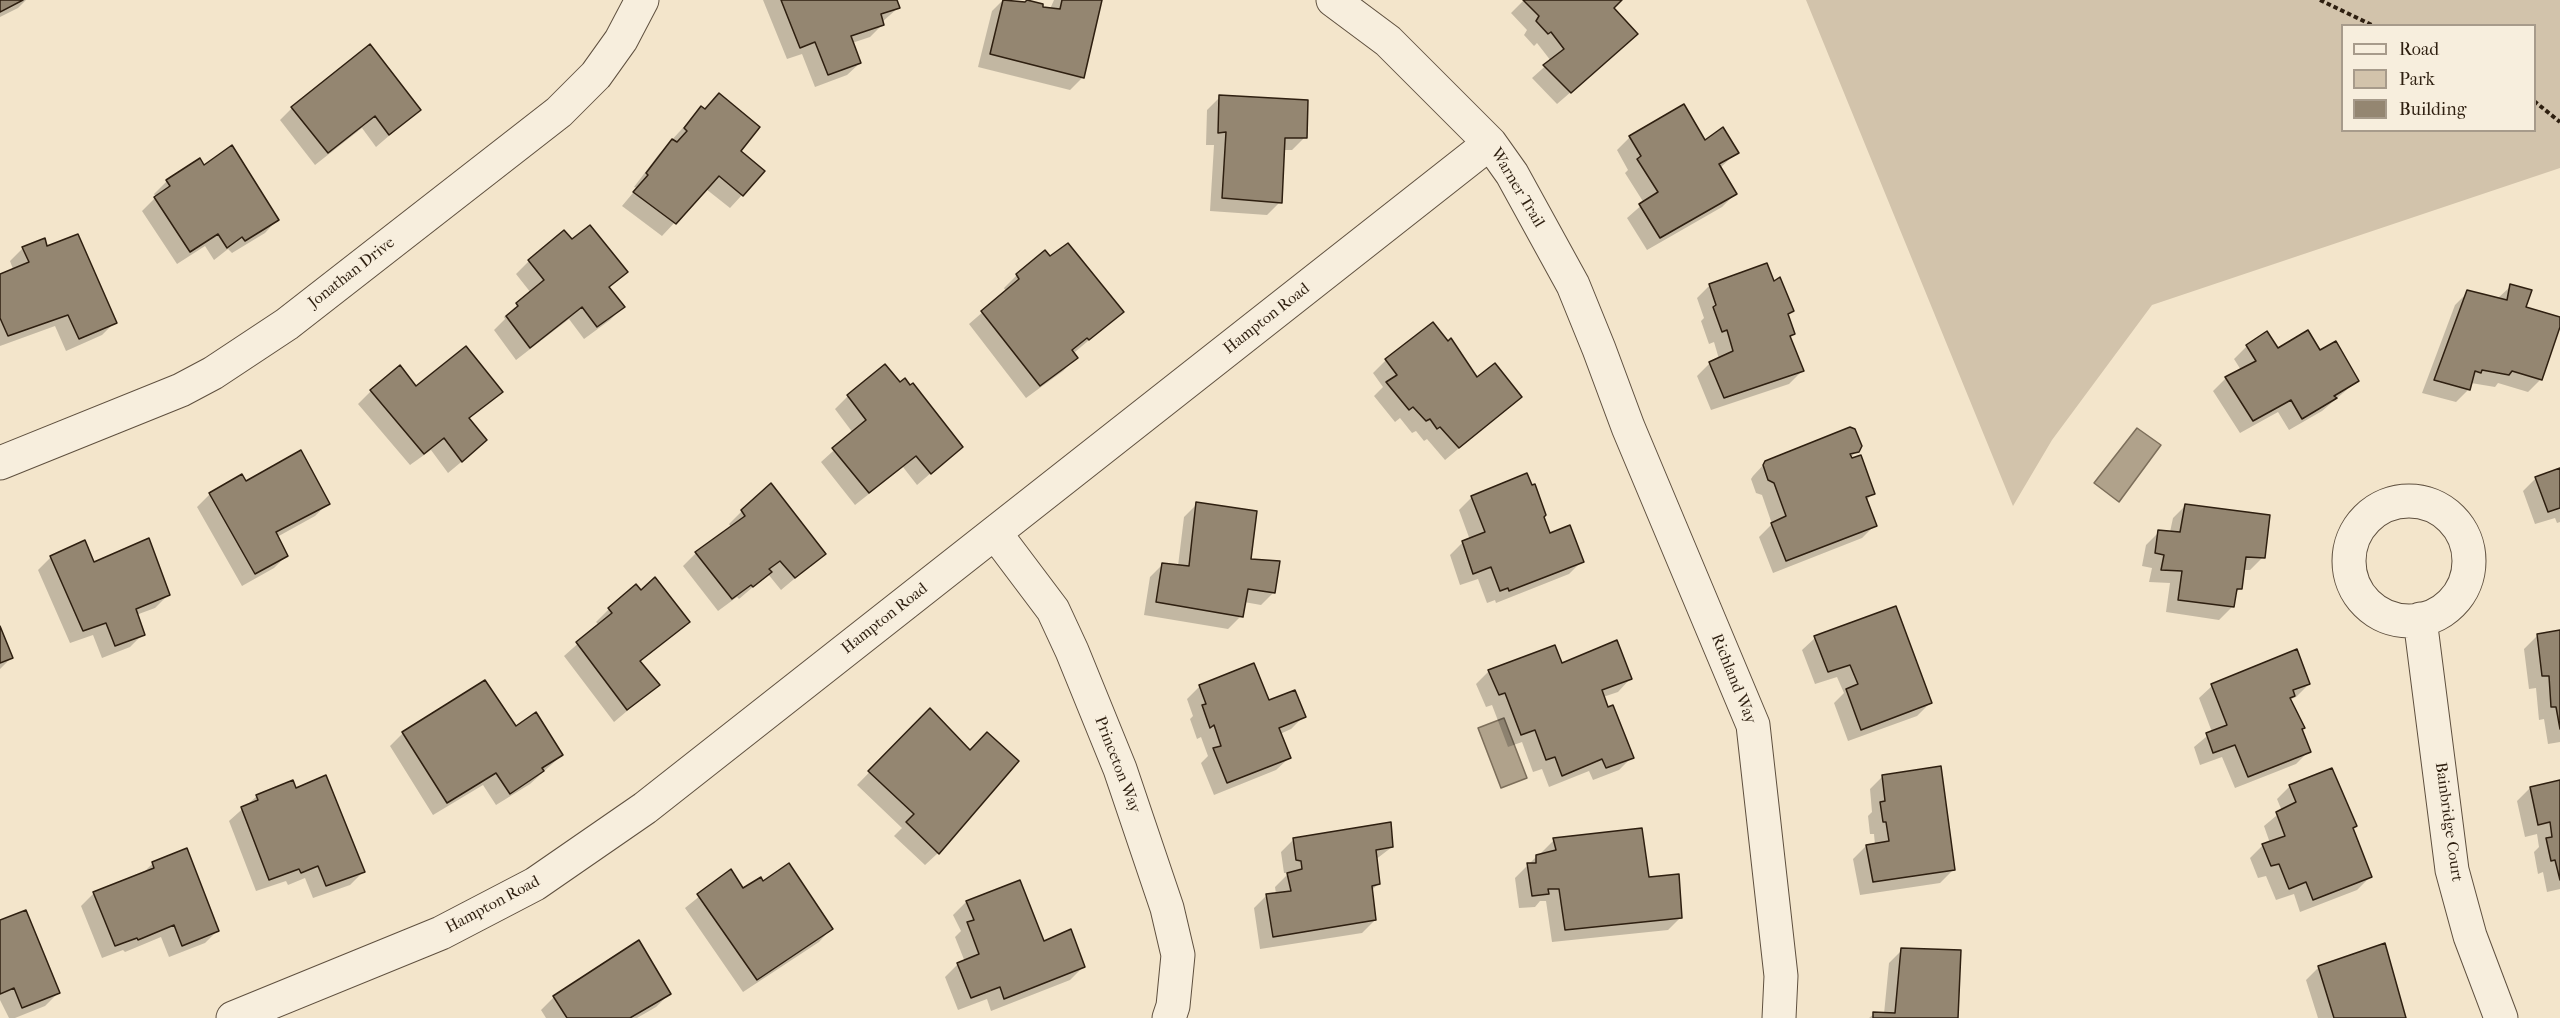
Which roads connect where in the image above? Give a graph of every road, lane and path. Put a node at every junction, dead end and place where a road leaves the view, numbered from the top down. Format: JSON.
{"nodes":[{"id":1,"x":642,"y":0,"type":"edge"},
{"id":2,"x":1333,"y":0,"type":"edge"},
{"id":3,"x":2320,"y":0,"type":"edge"},
{"id":4,"x":2370,"y":24,"type":"edge"},
{"id":5,"x":2536,"y":102,"type":"edge"},
{"id":6,"x":2560,"y":122,"type":"edge"},
{"id":7,"x":1490,"y":143,"type":"junction"},
{"id":8,"x":1628,"y":428,"type":"joint"},
{"id":9,"x":0,"y":463,"type":"edge"},
{"id":10,"x":995,"y":533,"type":"junction"},
{"id":11,"x":2420,"y":619,"type":"dead end"},
{"id":12,"x":233,"y":1018,"type":"edge"},
{"id":13,"x":1169,"y":1018,"type":"edge"},
{"id":14,"x":1779,"y":1018,"type":"edge"},
{"id":15,"x":2501,"y":1018,"type":"edge"}],
"edges":[{"from":1,"to":9,"type":"street","name":"Jonathan Drive"},
{"from":2,"to":7,"type":"street","name":"Warner Trail"},
{"from":3,"to":4,"type":"path"},
{"from":5,"to":6,"type":"path"},
{"from":7,"to":8,"type":"street","name":"Warner Trail"},
{"from":7,"to":10,"type":"street","name":"Hampton Road"},
{"from":8,"to":14,"type":"street","name":"Richland Way"},
{"from":10,"to":12,"type":"street","name":"Hampton Road"},
{"from":10,"to":13,"type":"street","name":"Princeton Way"},
{"from":11,"to":15,"type":"street","name":"Bainbridge Court"}]}
